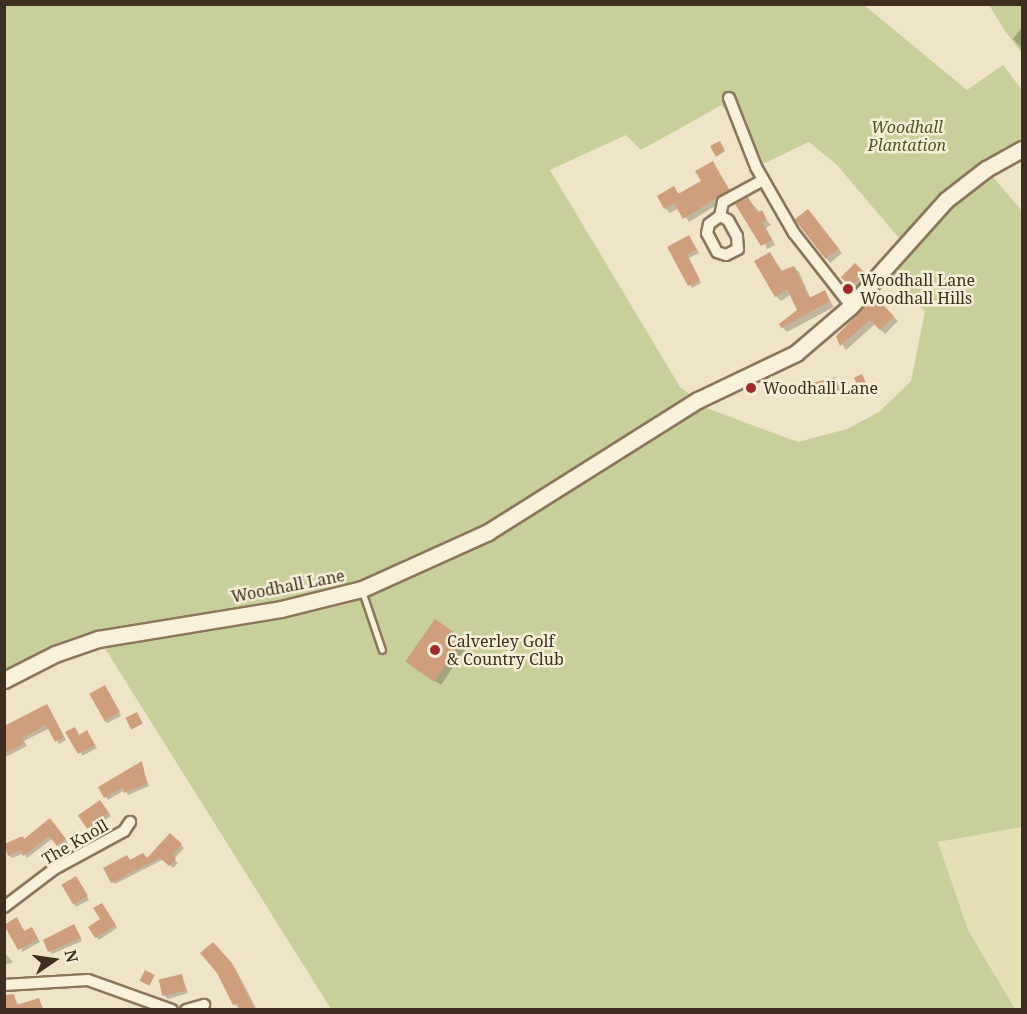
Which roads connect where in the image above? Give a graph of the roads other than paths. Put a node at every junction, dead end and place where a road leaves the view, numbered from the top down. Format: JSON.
{"nodes":[{"id":1,"x":729,"y":98,"type":"dead end"},
{"id":2,"x":1023,"y":149,"type":"edge"},
{"id":3,"x":763,"y":180,"type":"junction"},
{"id":4,"x":720,"y":216,"type":"dead end"},
{"id":5,"x":851,"y":306,"type":"junction"},
{"id":6,"x":362,"y":590,"type":"junction"},
{"id":7,"x":382,"y":650,"type":"dead end"},
{"id":8,"x":4,"y":680,"type":"edge"},
{"id":9,"x":130,"y":822,"type":"dead end"},
{"id":10,"x":4,"y":907,"type":"edge"},
{"id":11,"x":4,"y":985,"type":"edge"},
{"id":12,"x":204,"y":1005,"type":"dead end"},
{"id":13,"x":172,"y":1010,"type":"edge"},
{"id":14,"x":186,"y":1010,"type":"edge"}],
"edges":[{"from":1,"to":3,"type":"street"},
{"from":2,"to":5,"type":"street","name":"Woodhall Lane"},
{"from":3,"to":4,"type":"street"},
{"from":3,"to":5,"type":"street"},
{"from":5,"to":6,"type":"street","name":"Woodhall Lane"},
{"from":6,"to":7,"type":"lane"},
{"from":6,"to":8,"type":"street","name":"Woodhall Lane"},
{"from":9,"to":10,"type":"street","name":"The Knoll"},
{"from":11,"to":13,"type":"street"},
{"from":12,"to":14,"type":"street"}]}
